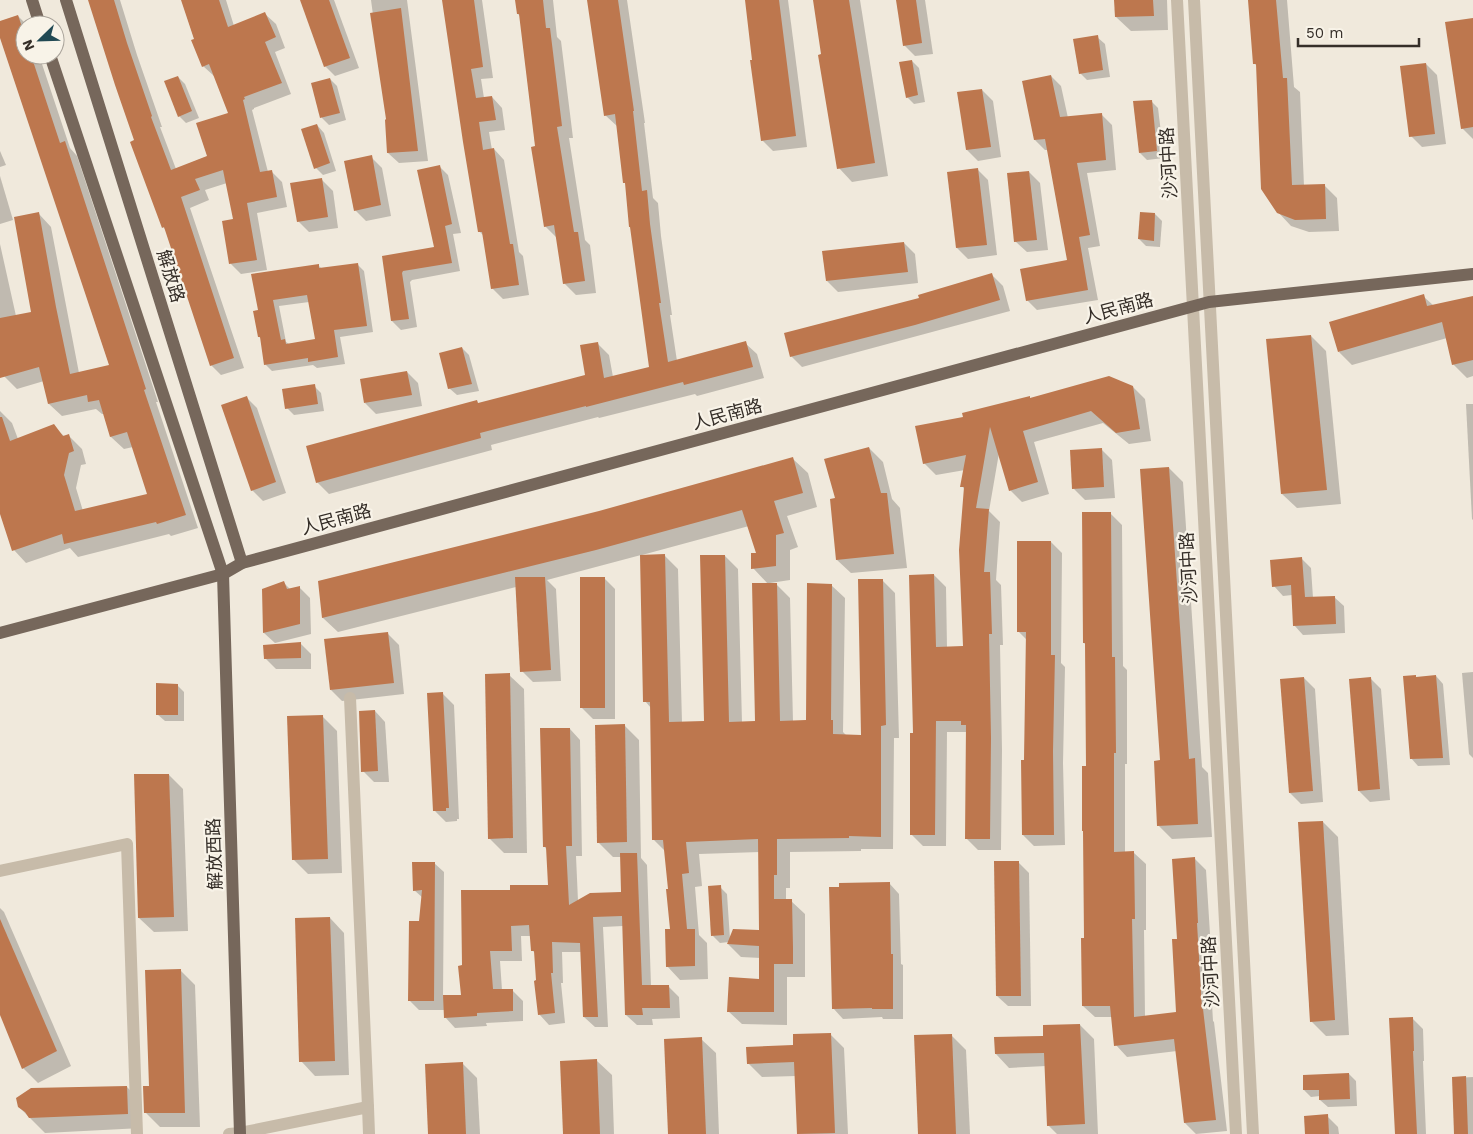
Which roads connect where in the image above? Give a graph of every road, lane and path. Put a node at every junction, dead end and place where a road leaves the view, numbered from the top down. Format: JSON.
{"nodes":[{"id":1,"x":32,"y":0,"type":"edge"},
{"id":2,"x":66,"y":0,"type":"edge"},
{"id":3,"x":1177,"y":0,"type":"edge"},
{"id":4,"x":1194,"y":0,"type":"edge"},
{"id":5,"x":37,"y":15,"type":"edge"},
{"id":6,"x":53,"y":65,"type":"edge"},
{"id":7,"x":1473,"y":274,"type":"edge"},
{"id":8,"x":1209,"y":302,"type":"junction"},
{"id":9,"x":1192,"y":306,"type":"junction"},
{"id":10,"x":242,"y":562,"type":"junction"},
{"id":11,"x":223,"y":574,"type":"junction"},
{"id":12,"x":0,"y":633,"type":"edge"},
{"id":13,"x":350,"y":698,"type":"dead end"},
{"id":14,"x":0,"y":871,"type":"edge"},
{"id":15,"x":368,"y":1107,"type":"junction"},
{"id":16,"x":137,"y":1134,"type":"edge"},
{"id":17,"x":229,"y":1134,"type":"edge"},
{"id":18,"x":240,"y":1134,"type":"edge"},
{"id":19,"x":369,"y":1134,"type":"edge"},
{"id":20,"x":1236,"y":1134,"type":"edge"},
{"id":21,"x":1253,"y":1134,"type":"edge"}],
"edges":[{"from":1,"to":5,"type":"main road"},
{"from":2,"to":10,"type":"main road","name":"解放路"},
{"from":3,"to":9,"type":"street","name":"沙河中路"},
{"from":4,"to":8,"type":"street","name":"沙河中路"},
{"from":6,"to":11,"type":"main road"},
{"from":7,"to":8,"type":"main road","name":"人民南路"},
{"from":8,"to":9,"type":"main road","name":"人民南路"},
{"from":8,"to":21,"type":"street","name":"沙河中路"},
{"from":9,"to":10,"type":"main road","name":"人民南路"},
{"from":9,"to":20,"type":"street","name":"沙河中路"},
{"from":10,"to":11,"type":"main road","name":"人民南路"},
{"from":11,"to":12,"type":"main road","name":"人民南路"},
{"from":11,"to":18,"type":"main road","name":"解放西路"},
{"from":13,"to":15,"type":"street"},
{"from":14,"to":16,"type":"street"},
{"from":15,"to":18,"type":"street"},
{"from":15,"to":19,"type":"street"},
{"from":17,"to":18,"type":"street"}]}
